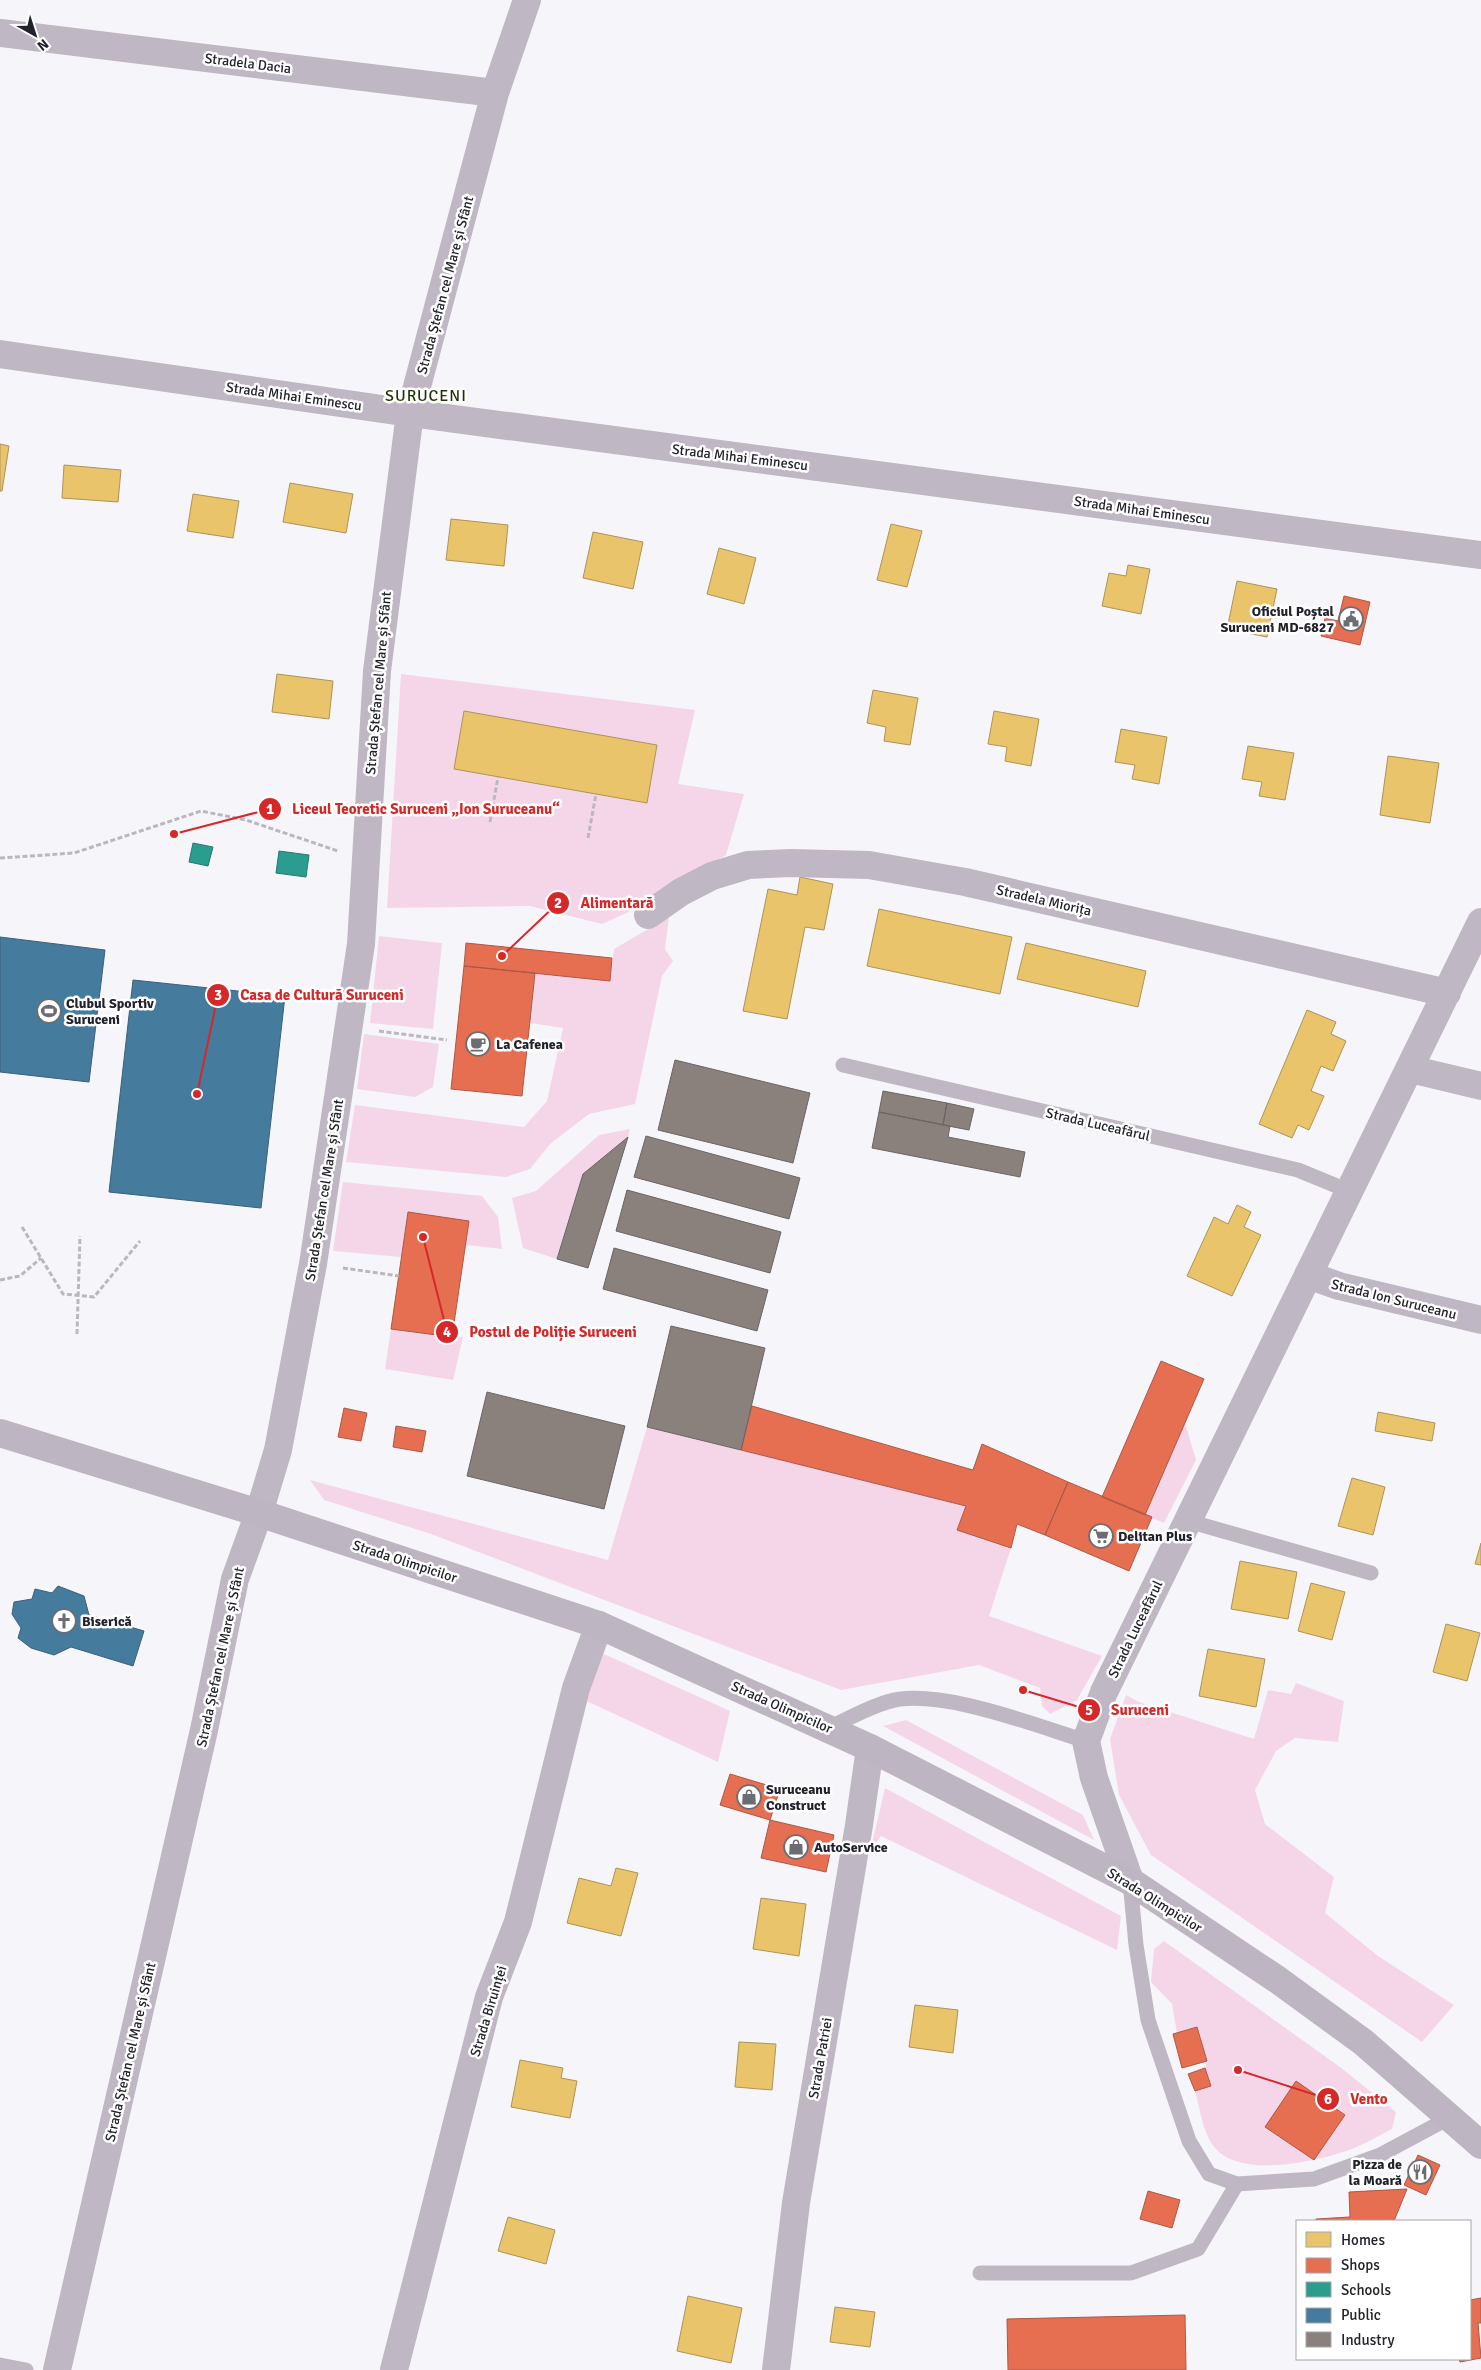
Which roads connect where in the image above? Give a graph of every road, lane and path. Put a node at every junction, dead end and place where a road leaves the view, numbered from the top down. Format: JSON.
{"nodes":[{"id":1,"x":527,"y":0,"type":"edge"},
{"id":2,"x":0,"y":33,"type":"edge"},
{"id":3,"x":495,"y":93,"type":"junction"},
{"id":4,"x":0,"y":354,"type":"edge"},
{"id":5,"x":410,"y":413,"type":"junction"},
{"id":6,"x":1481,"y":555,"type":"edge"},
{"id":7,"x":498,"y":777,"type":"dead end"},
{"id":8,"x":596,"y":794,"type":"dead end"},
{"id":9,"x":490,"y":822,"type":"dead end"},
{"id":10,"x":588,"y":838,"type":"dead end"},
{"id":11,"x":0,"y":858,"type":"edge"},
{"id":12,"x":364,"y":860,"type":"junction"},
{"id":13,"x":648,"y":915,"type":"dead end"},
{"id":14,"x":1481,"y":922,"type":"edge"},
{"id":15,"x":1447,"y":993,"type":"junction"},
{"id":16,"x":348,"y":1028,"type":"junction"},
{"id":17,"x":447,"y":1040,"type":"dead end"},
{"id":18,"x":843,"y":1065,"type":"dead end"},
{"id":19,"x":1410,"y":1069,"type":"junction"},
{"id":20,"x":1481,"y":1086,"type":"edge"},
{"id":21,"x":1349,"y":1191,"type":"junction"},
{"id":22,"x":22,"y":1227,"type":"dead end"},
{"id":23,"x":80,"y":1236,"type":"dead end"},
{"id":24,"x":140,"y":1241,"type":"dead end"},
{"id":25,"x":41,"y":1258,"type":"junction"},
{"id":26,"x":313,"y":1264,"type":"junction"},
{"id":27,"x":1308,"y":1275,"type":"junction"},
{"id":28,"x":399,"y":1276,"type":"dead end"},
{"id":29,"x":0,"y":1280,"type":"edge"},
{"id":30,"x":78,"y":1295,"type":"junction"},
{"id":31,"x":1481,"y":1320,"type":"edge"},
{"id":32,"x":77,"y":1334,"type":"dead end"},
{"id":33,"x":0,"y":1433,"type":"edge"},
{"id":34,"x":259,"y":1513,"type":"junction"},
{"id":35,"x":1188,"y":1521,"type":"junction"},
{"id":36,"x":1371,"y":1572,"type":"dead end"},
{"id":37,"x":599,"y":1625,"type":"junction"},
{"id":38,"x":828,"y":1728,"type":"junction"},
{"id":39,"x":1086,"y":1741,"type":"junction"},
{"id":40,"x":870,"y":1748,"type":"junction"},
{"id":41,"x":1130,"y":1881,"type":"junction"},
{"id":42,"x":1450,"y":2118,"type":"junction"},
{"id":43,"x":1481,"y":2145,"type":"edge"},
{"id":44,"x":1236,"y":2184,"type":"junction"},
{"id":45,"x":980,"y":2273,"type":"dead end"},
{"id":46,"x":0,"y":2365,"type":"edge"},
{"id":47,"x":26,"y":2370,"type":"edge"},
{"id":48,"x":57,"y":2370,"type":"edge"},
{"id":49,"x":394,"y":2370,"type":"edge"},
{"id":50,"x":776,"y":2370,"type":"edge"}],
"edges":[{"from":1,"to":3,"type":"street","name":"Strada Ștefan cel Mare și Sfânt"},
{"from":2,"to":3,"type":"street","name":"Stradela Dacia"},
{"from":3,"to":5,"type":"street","name":"Strada Ștefan cel Mare și Sfânt"},
{"from":4,"to":5,"type":"street","name":"Strada Mihai Eminescu"},
{"from":5,"to":6,"type":"street","name":"Strada Mihai Eminescu"},
{"from":5,"to":12,"type":"street","name":"Strada Ștefan cel Mare și Sfânt"},
{"from":7,"to":9,"type":"path"},
{"from":8,"to":10,"type":"path"},
{"from":11,"to":12,"type":"path"},
{"from":12,"to":16,"type":"street","name":"Strada Ștefan cel Mare și Sfânt"},
{"from":13,"to":15,"type":"street","name":"Stradela Miorița"},
{"from":14,"to":15,"type":"street","name":"Strada Luceafărul"},
{"from":15,"to":19,"type":"street","name":"Strada Luceafărul"},
{"from":16,"to":17,"type":"path"},
{"from":16,"to":26,"type":"street","name":"Strada Ștefan cel Mare și Sfânt"},
{"from":18,"to":21,"type":"lane","name":"Strada Luceafărul"},
{"from":19,"to":20,"type":"street"},
{"from":19,"to":21,"type":"street","name":"Strada Luceafărul"},
{"from":21,"to":27,"type":"street","name":"Strada Luceafărul"},
{"from":22,"to":25,"type":"path"},
{"from":23,"to":30,"type":"path"},
{"from":24,"to":30,"type":"path"},
{"from":25,"to":29,"type":"path"},
{"from":25,"to":30,"type":"path"},
{"from":26,"to":28,"type":"path"},
{"from":26,"to":34,"type":"street","name":"Strada Ștefan cel Mare și Sfânt"},
{"from":27,"to":31,"type":"street","name":"Strada Ion Suruceanu"},
{"from":27,"to":35,"type":"street","name":"Strada Luceafărul"},
{"from":30,"to":32,"type":"path"},
{"from":33,"to":34,"type":"main road","name":"Strada Olimpicilor"},
{"from":34,"to":37,"type":"main road","name":"Strada Olimpicilor"},
{"from":34,"to":48,"type":"street","name":"Strada Ștefan cel Mare și Sfânt"},
{"from":35,"to":36,"type":"lane"},
{"from":35,"to":39,"type":"street","name":"Strada Luceafărul"},
{"from":37,"to":38,"type":"main road","name":"Strada Olimpicilor"},
{"from":37,"to":49,"type":"street","name":"Strada Biruinței"},
{"from":38,"to":39,"type":"lane"},
{"from":38,"to":40,"type":"main road","name":"Strada Olimpicilor"},
{"from":39,"to":41,"type":"street"},
{"from":40,"to":41,"type":"main road","name":"Strada Olimpicilor"},
{"from":40,"to":50,"type":"street","name":"Strada Patriei"},
{"from":41,"to":42,"type":"main road","name":"Strada Olimpicilor"},
{"from":41,"to":44,"type":"lane"},
{"from":42,"to":43,"type":"main road","name":"Strada Olimpicilor"},
{"from":42,"to":44,"type":"lane"},
{"from":44,"to":45,"type":"lane"},
{"from":46,"to":47,"type":"lane"}]}
